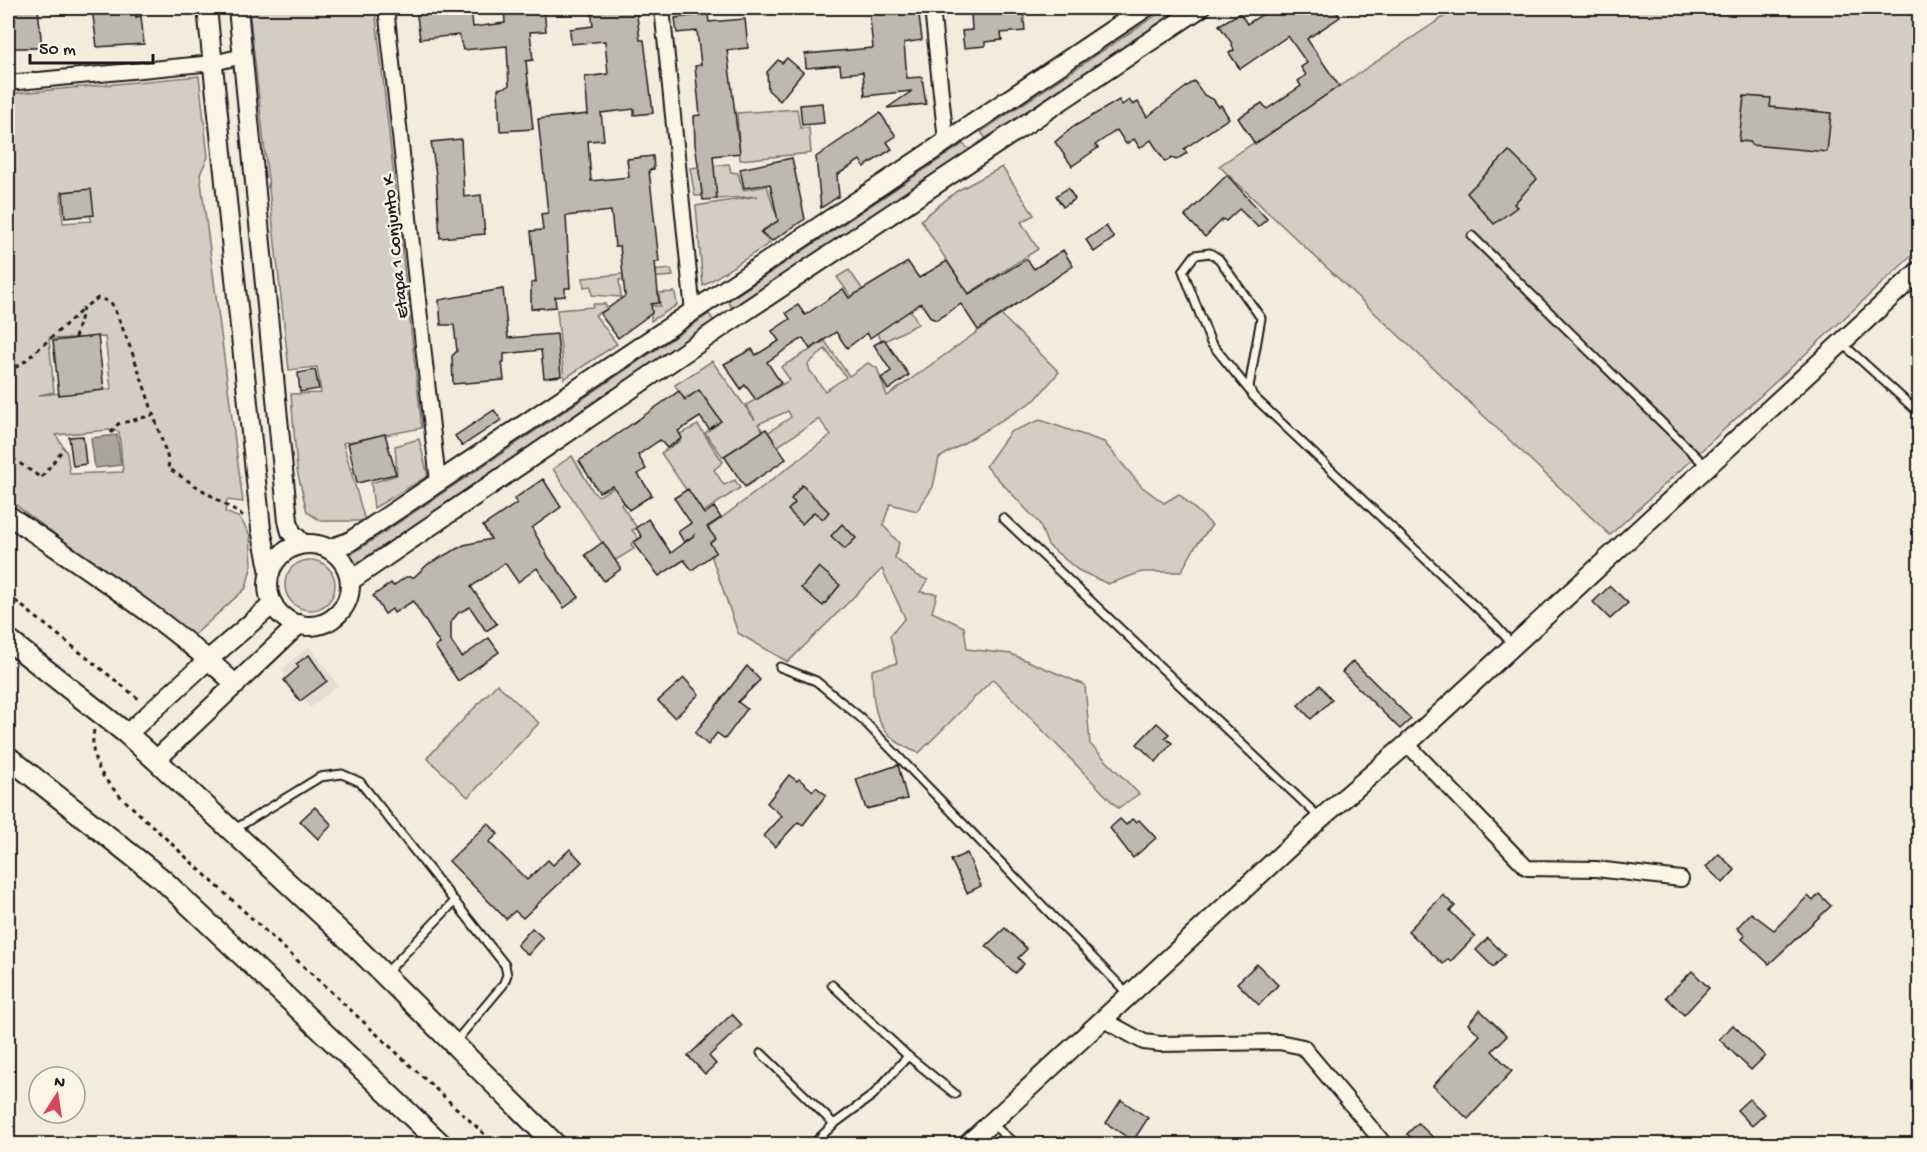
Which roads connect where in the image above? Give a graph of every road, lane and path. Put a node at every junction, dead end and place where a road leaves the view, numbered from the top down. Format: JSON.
{"nodes":[{"id":1,"x":207,"y":8,"type":"edge"},
{"id":2,"x":238,"y":8,"type":"edge"},
{"id":3,"x":386,"y":8,"type":"edge"},
{"id":4,"x":662,"y":8,"type":"edge"},
{"id":5,"x":932,"y":8,"type":"edge"},
{"id":6,"x":1145,"y":8,"type":"edge"},
{"id":7,"x":1200,"y":8,"type":"edge"},
{"id":8,"x":243,"y":56,"type":"junction"},
{"id":9,"x":213,"y":63,"type":"junction"},
{"id":10,"x":8,"y":83,"type":"edge"},
{"id":11,"x":966,"y":127,"type":"junction"},
{"id":12,"x":946,"y":141,"type":"junction"},
{"id":13,"x":984,"y":152,"type":"junction"},
{"id":14,"x":1472,"y":236,"type":"dead end"},
{"id":15,"x":1920,"y":270,"type":"edge"},
{"id":16,"x":714,"y":299,"type":"junction"},
{"id":17,"x":83,"y":308,"type":"junction"},
{"id":18,"x":693,"y":312,"type":"junction"},
{"id":19,"x":729,"y":322,"type":"junction"},
{"id":20,"x":75,"y":338,"type":"dead end"},
{"id":21,"x":1841,"y":342,"type":"junction"},
{"id":22,"x":8,"y":372,"type":"edge"},
{"id":23,"x":1249,"y":390,"type":"junction"},
{"id":24,"x":1920,"y":414,"type":"edge"},
{"id":25,"x":153,"y":415,"type":"junction"},
{"id":26,"x":111,"y":433,"type":"dead end"},
{"id":27,"x":64,"y":448,"type":"dead end"},
{"id":28,"x":8,"y":450,"type":"edge"},
{"id":29,"x":1706,"y":466,"type":"junction"},
{"id":30,"x":438,"y":482,"type":"junction"},
{"id":31,"x":8,"y":515,"type":"edge"},
{"id":32,"x":1003,"y":518,"type":"dead end"},
{"id":33,"x":261,"y":529,"type":"junction"},
{"id":34,"x":303,"y":544,"type":"junction"},
{"id":35,"x":329,"y":549,"type":"junction"},
{"id":36,"x":270,"y":573,"type":"junction"},
{"id":37,"x":350,"y":581,"type":"junction"},
{"id":38,"x":8,"y":595,"type":"edge"},
{"id":39,"x":273,"y":604,"type":"junction"},
{"id":40,"x":299,"y":624,"type":"junction"},
{"id":41,"x":8,"y":640,"type":"edge"},
{"id":42,"x":1512,"y":644,"type":"junction"},
{"id":43,"x":208,"y":659,"type":"junction"},
{"id":44,"x":780,"y":667,"type":"dead end"},
{"id":45,"x":236,"y":685,"type":"junction"},
{"id":46,"x":98,"y":711,"type":"junction"},
{"id":47,"x":154,"y":711,"type":"junction"},
{"id":48,"x":128,"y":734,"type":"junction"},
{"id":49,"x":1407,"y":744,"type":"junction"},
{"id":50,"x":8,"y":757,"type":"edge"},
{"id":51,"x":156,"y":760,"type":"junction"},
{"id":52,"x":1321,"y":819,"type":"junction"},
{"id":53,"x":232,"y":831,"type":"junction"},
{"id":54,"x":1681,"y":879,"type":"dead end"},
{"id":55,"x":454,"y":901,"type":"junction"},
{"id":56,"x":383,"y":975,"type":"junction"},
{"id":57,"x":832,"y":985,"type":"dead end"},
{"id":58,"x":1130,"y":996,"type":"junction"},
{"id":59,"x":1104,"y":1020,"type":"junction"},
{"id":60,"x":454,"y":1044,"type":"junction"},
{"id":61,"x":761,"y":1053,"type":"dead end"},
{"id":62,"x":908,"y":1056,"type":"junction"},
{"id":63,"x":955,"y":1094,"type":"dead end"},
{"id":64,"x":991,"y":1123,"type":"junction"},
{"id":65,"x":834,"y":1124,"type":"junction"},
{"id":66,"x":1381,"y":1140,"type":"dead end"},
{"id":67,"x":440,"y":1144,"type":"edge"},
{"id":68,"x":495,"y":1144,"type":"edge"},
{"id":69,"x":555,"y":1144,"type":"edge"},
{"id":70,"x":813,"y":1144,"type":"edge"},
{"id":71,"x":968,"y":1144,"type":"edge"},
{"id":72,"x":1015,"y":1144,"type":"edge"}],
"edges":[{"from":1,"to":9,"type":"street"},
{"from":2,"to":8,"type":"street"},
{"from":3,"to":30,"type":"street","name":"Etapa 1 Conjunto K"},
{"from":4,"to":18,"type":"street"},
{"from":5,"to":12,"type":"street"},
{"from":6,"to":11,"type":"street"},
{"from":7,"to":13,"type":"street"},
{"from":8,"to":9,"type":"street"},
{"from":8,"to":34,"type":"street"},
{"from":9,"to":10,"type":"street"},
{"from":9,"to":33,"type":"street"},
{"from":11,"to":12,"type":"street"},
{"from":11,"to":13,"type":"street"},
{"from":12,"to":16,"type":"street"},
{"from":13,"to":19,"type":"street"},
{"from":14,"to":29,"type":"lane"},
{"from":15,"to":21,"type":"street"},
{"from":16,"to":18,"type":"street"},
{"from":16,"to":19,"type":"street"},
{"from":17,"to":20,"type":"path"},
{"from":17,"to":22,"type":"path"},
{"from":17,"to":25,"type":"path"},
{"from":18,"to":30,"type":"street"},
{"from":19,"to":37,"type":"street"},
{"from":21,"to":24,"type":"lane"},
{"from":21,"to":29,"type":"street"},
{"from":23,"to":23,"type":"lane"},
{"from":23,"to":42,"type":"lane"},
{"from":25,"to":26,"type":"path"},
{"from":25,"to":33,"type":"path"},
{"from":27,"to":28,"type":"path"},
{"from":29,"to":42,"type":"street"},
{"from":30,"to":35,"type":"street"},
{"from":31,"to":43,"type":"street"},
{"from":32,"to":52,"type":"lane"},
{"from":33,"to":36,"type":"street"},
{"from":34,"to":35,"type":"street"},
{"from":34,"to":36,"type":"street"},
{"from":35,"to":37,"type":"street"},
{"from":36,"to":39,"type":"street"},
{"from":37,"to":40,"type":"street"},
{"from":38,"to":47,"type":"path"},
{"from":39,"to":40,"type":"street"},
{"from":39,"to":43,"type":"street"},
{"from":40,"to":45,"type":"street"},
{"from":41,"to":46,"type":"main road"},
{"from":42,"to":49,"type":"street"},
{"from":43,"to":45,"type":"street"},
{"from":43,"to":47,"type":"street"},
{"from":44,"to":58,"type":"lane"},
{"from":45,"to":51,"type":"street"},
{"from":46,"to":48,"type":"main road"},
{"from":46,"to":68,"type":"path"},
{"from":47,"to":48,"type":"street"},
{"from":48,"to":51,"type":"main road"},
{"from":49,"to":52,"type":"street"},
{"from":49,"to":54,"type":"street"},
{"from":50,"to":67,"type":"main road"},
{"from":51,"to":53,"type":"main road"},
{"from":52,"to":58,"type":"street"},
{"from":53,"to":55,"type":"lane"},
{"from":53,"to":56,"type":"main road"},
{"from":55,"to":56,"type":"lane"},
{"from":55,"to":60,"type":"lane"},
{"from":56,"to":60,"type":"main road"},
{"from":57,"to":62,"type":"lane"},
{"from":58,"to":59,"type":"street"},
{"from":59,"to":64,"type":"street"},
{"from":59,"to":66,"type":"street"},
{"from":60,"to":69,"type":"main road"},
{"from":61,"to":65,"type":"lane"},
{"from":62,"to":63,"type":"lane"},
{"from":62,"to":65,"type":"lane"},
{"from":64,"to":71,"type":"street"},
{"from":64,"to":72,"type":"lane"},
{"from":65,"to":70,"type":"lane"}]}
